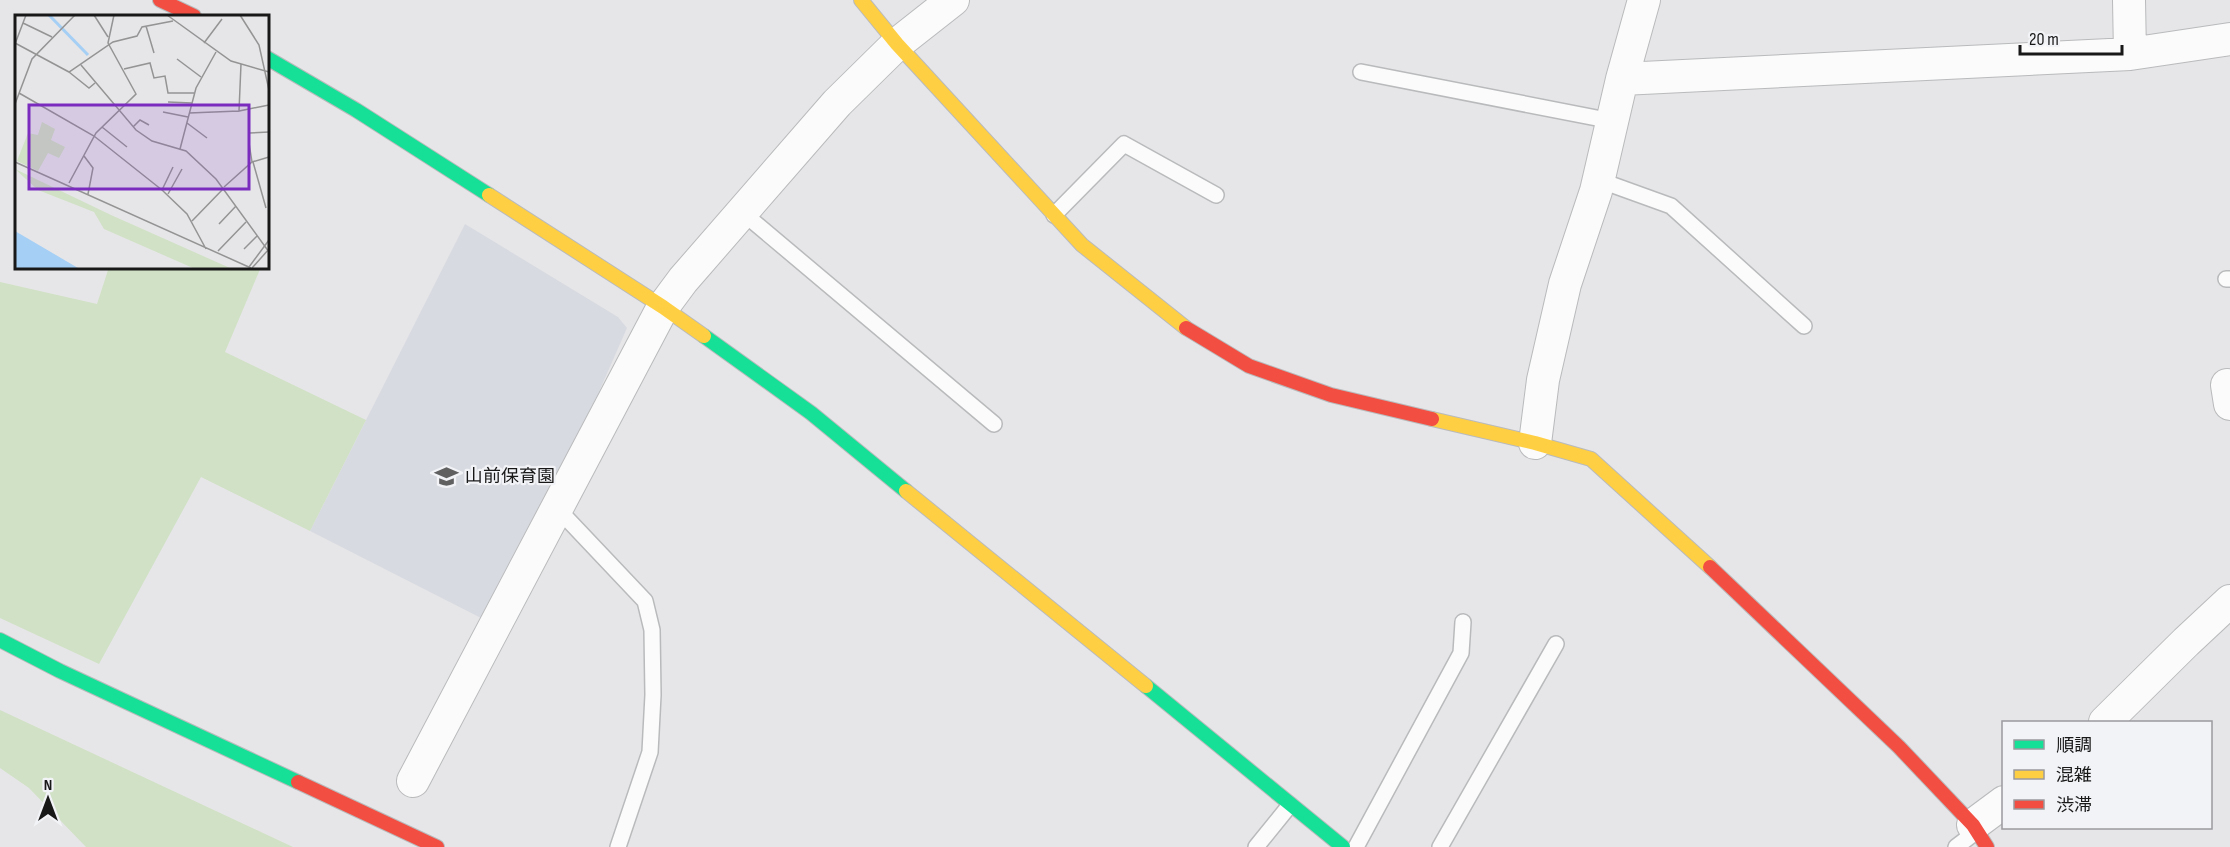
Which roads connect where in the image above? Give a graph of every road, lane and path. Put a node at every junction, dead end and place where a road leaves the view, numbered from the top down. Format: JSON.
{"nodes":[{"id":1,"x":160,"y":0,"type":"edge"},
{"id":2,"x":861,"y":0,"type":"edge"},
{"id":3,"x":953,"y":0,"type":"edge"},
{"id":4,"x":1644,"y":0,"type":"edge"},
{"id":5,"x":2129,"y":0,"type":"edge"},
{"id":6,"x":192,"y":15,"type":"edge"},
{"id":7,"x":2230,"y":39,"type":"edge"},
{"id":8,"x":897,"y":44,"type":"junction"},
{"id":9,"x":2130,"y":54,"type":"junction"},
{"id":10,"x":268,"y":59,"type":"edge"},
{"id":11,"x":1361,"y":72,"type":"dead end"},
{"id":12,"x":1622,"y":79,"type":"junction"},
{"id":13,"x":1612,"y":121,"type":"junction"},
{"id":14,"x":1599,"y":180,"type":"junction"},
{"id":15,"x":1216,"y":195,"type":"dead end"},
{"id":16,"x":742,"y":212,"type":"junction"},
{"id":17,"x":1054,"y":215,"type":"junction"},
{"id":18,"x":663,"y":307,"type":"junction"},
{"id":19,"x":1804,"y":326,"type":"dead end"},
{"id":20,"x":994,"y":424,"type":"dead end"},
{"id":21,"x":1535,"y":443,"type":"junction"},
{"id":22,"x":557,"y":508,"type":"junction"},
{"id":23,"x":2230,"y":601,"type":"edge"},
{"id":24,"x":1463,"y":622,"type":"dead end"},
{"id":25,"x":0,"y":640,"type":"edge"},
{"id":26,"x":1556,"y":644,"type":"dead end"},
{"id":27,"x":2107,"y":721,"type":"edge"},
{"id":28,"x":413,"y":781,"type":"dead end"},
{"id":29,"x":2002,"y":804,"type":"edge"},
{"id":30,"x":1290,"y":805,"type":"junction"},
{"id":31,"x":1973,"y":837,"type":"edge"},
{"id":32,"x":437,"y":847,"type":"edge"},
{"id":33,"x":618,"y":847,"type":"edge"},
{"id":34,"x":1256,"y":847,"type":"edge"},
{"id":35,"x":1343,"y":847,"type":"edge"},
{"id":36,"x":1356,"y":847,"type":"edge"},
{"id":37,"x":1440,"y":847,"type":"edge"}],
"edges":[{"from":1,"to":6,"type":"street"},
{"from":2,"to":8,"type":"street"},
{"from":3,"to":8,"type":"street"},
{"from":4,"to":12,"type":"street"},
{"from":5,"to":9,"type":"street"},
{"from":7,"to":9,"type":"street"},
{"from":8,"to":16,"type":"street"},
{"from":8,"to":17,"type":"street"},
{"from":9,"to":12,"type":"street"},
{"from":10,"to":18,"type":"street"},
{"from":11,"to":13,"type":"lane"},
{"from":12,"to":13,"type":"street"},
{"from":13,"to":14,"type":"street"},
{"from":14,"to":19,"type":"lane"},
{"from":14,"to":21,"type":"street"},
{"from":15,"to":17,"type":"lane"},
{"from":16,"to":18,"type":"street"},
{"from":16,"to":20,"type":"lane"},
{"from":17,"to":21,"type":"street"},
{"from":18,"to":22,"type":"street"},
{"from":18,"to":30,"type":"street"},
{"from":21,"to":31,"type":"street"},
{"from":22,"to":28,"type":"street"},
{"from":22,"to":33,"type":"lane"},
{"from":23,"to":27,"type":"street"},
{"from":24,"to":36,"type":"lane"},
{"from":25,"to":32,"type":"street"},
{"from":26,"to":37,"type":"lane"},
{"from":29,"to":31,"type":"street"},
{"from":30,"to":34,"type":"lane"},
{"from":30,"to":35,"type":"street"}]}
